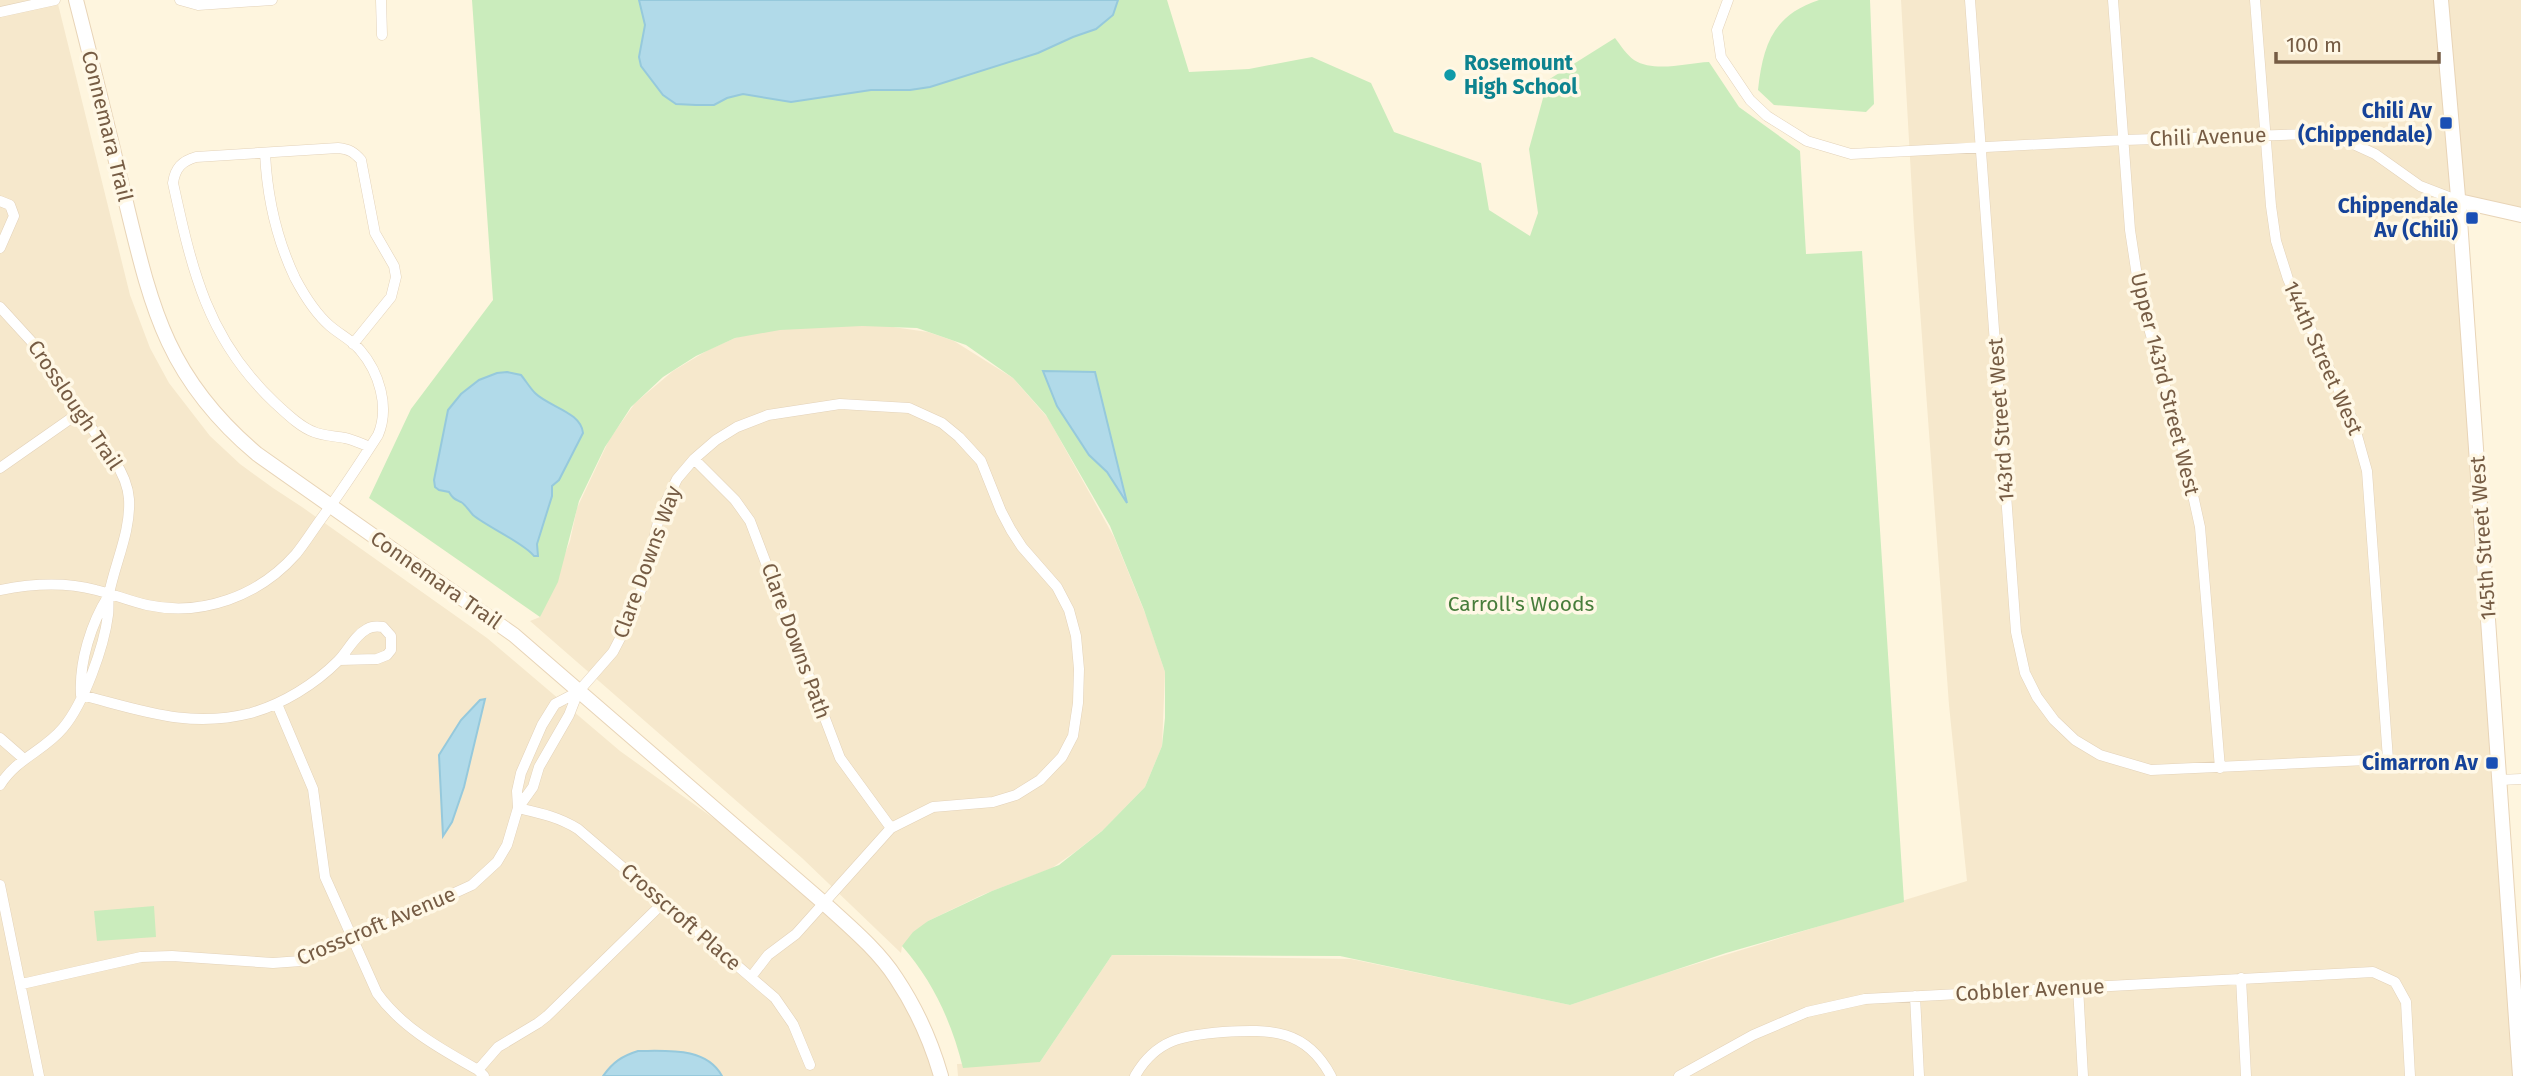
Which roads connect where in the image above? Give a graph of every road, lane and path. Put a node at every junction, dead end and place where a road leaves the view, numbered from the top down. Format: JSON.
{"nodes":[{"id":1,"x":55,"y":0,"type":"edge"},
{"id":2,"x":76,"y":0,"type":"edge"},
{"id":3,"x":180,"y":0,"type":"edge"},
{"id":4,"x":272,"y":0,"type":"edge"},
{"id":5,"x":381,"y":0,"type":"edge"},
{"id":6,"x":1728,"y":0,"type":"edge"},
{"id":7,"x":1970,"y":0,"type":"edge"},
{"id":8,"x":2113,"y":0,"type":"edge"},
{"id":9,"x":2255,"y":0,"type":"edge"},
{"id":10,"x":2441,"y":0,"type":"edge"},
{"id":11,"x":237,"y":1,"type":"edge"},
{"id":12,"x":0,"y":12,"type":"edge"},
{"id":13,"x":382,"y":35,"type":"dead end"},
{"id":14,"x":2266,"y":135,"type":"junction"},
{"id":15,"x":2124,"y":140,"type":"junction"},
{"id":16,"x":1982,"y":147,"type":"junction"},
{"id":17,"x":265,"y":153,"type":"junction"},
{"id":18,"x":0,"y":201,"type":"edge"},
{"id":19,"x":2459,"y":201,"type":"junction"},
{"id":20,"x":2521,"y":215,"type":"edge"},
{"id":21,"x":0,"y":248,"type":"edge"},
{"id":22,"x":0,"y":307,"type":"edge"},
{"id":23,"x":353,"y":344,"type":"junction"},
{"id":24,"x":80,"y":412,"type":"junction"},
{"id":25,"x":370,"y":447,"type":"junction"},
{"id":26,"x":694,"y":459,"type":"junction"},
{"id":27,"x":0,"y":468,"type":"edge"},
{"id":28,"x":330,"y":506,"type":"junction"},
{"id":29,"x":0,"y":590,"type":"edge"},
{"id":30,"x":109,"y":595,"type":"junction"},
{"id":31,"x":339,"y":660,"type":"junction"},
{"id":32,"x":578,"y":692,"type":"junction"},
{"id":33,"x":81,"y":695,"type":"junction"},
{"id":34,"x":276,"y":704,"type":"junction"},
{"id":35,"x":0,"y":738,"type":"edge"},
{"id":36,"x":24,"y":759,"type":"junction"},
{"id":37,"x":2388,"y":759,"type":"joint"},
{"id":38,"x":2220,"y":768,"type":"junction"},
{"id":39,"x":2521,"y":779,"type":"edge"},
{"id":40,"x":2500,"y":780,"type":"junction"},
{"id":41,"x":0,"y":785,"type":"edge"},
{"id":42,"x":518,"y":808,"type":"junction"},
{"id":43,"x":891,"y":828,"type":"junction"},
{"id":44,"x":0,"y":885,"type":"edge"},
{"id":45,"x":664,"y":902,"type":"junction"},
{"id":46,"x":825,"y":904,"type":"junction"},
{"id":47,"x":4,"y":926,"type":"edge"},
{"id":48,"x":352,"y":940,"type":"junction"},
{"id":49,"x":751,"y":977,"type":"junction"},
{"id":50,"x":2241,"y":978,"type":"junction"},
{"id":51,"x":22,"y":984,"type":"junction"},
{"id":52,"x":2078,"y":987,"type":"junction"},
{"id":53,"x":1915,"y":996,"type":"junction"},
{"id":54,"x":810,"y":1065,"type":"dead end"},
{"id":55,"x":481,"y":1073,"type":"edge"},
{"id":56,"x":40,"y":1076,"type":"edge"},
{"id":57,"x":941,"y":1076,"type":"edge"},
{"id":58,"x":1135,"y":1076,"type":"edge"},
{"id":59,"x":1331,"y":1076,"type":"edge"},
{"id":60,"x":1679,"y":1076,"type":"edge"},
{"id":61,"x":1919,"y":1076,"type":"edge"},
{"id":62,"x":2083,"y":1076,"type":"edge"},
{"id":63,"x":2246,"y":1076,"type":"edge"},
{"id":64,"x":2410,"y":1076,"type":"edge"},
{"id":65,"x":2520,"y":1076,"type":"edge"}],
"edges":[{"from":1,"to":12,"type":"street"},
{"from":2,"to":28,"type":"street","name":"Connemara Trail"},
{"from":3,"to":11,"type":"street"},
{"from":4,"to":11,"type":"street"},
{"from":5,"to":13,"type":"street"},
{"from":6,"to":16,"type":"street","name":"Chili Avenue"},
{"from":7,"to":16,"type":"street","name":"143rd Street West"},
{"from":8,"to":15,"type":"street","name":"Upper 143rd Street West"},
{"from":9,"to":14,"type":"street","name":"144th Street West"},
{"from":10,"to":19,"type":"street","name":"145th Street West"},
{"from":14,"to":15,"type":"street","name":"Chili Avenue"},
{"from":14,"to":19,"type":"street","name":"Chili Avenue"},
{"from":14,"to":37,"type":"street","name":"144th Street West"},
{"from":15,"to":16,"type":"street","name":"Chili Avenue"},
{"from":15,"to":38,"type":"street","name":"Upper 143rd Street West"},
{"from":16,"to":38,"type":"street","name":"143rd Street West"},
{"from":17,"to":23,"type":"street"},
{"from":17,"to":23,"type":"street"},
{"from":17,"to":25,"type":"street"},
{"from":18,"to":21,"type":"street"},
{"from":19,"to":20,"type":"street"},
{"from":19,"to":40,"type":"street","name":"145th Street West"},
{"from":22,"to":24,"type":"street","name":"Crosslough Trail"},
{"from":23,"to":25,"type":"street"},
{"from":24,"to":27,"type":"street"},
{"from":24,"to":30,"type":"street","name":"Crosslough Trail"},
{"from":25,"to":28,"type":"street"},
{"from":26,"to":32,"type":"street","name":"Clare Downs Way"},
{"from":26,"to":43,"type":"street","name":"Clare Downs Path"},
{"from":26,"to":43,"type":"street","name":"Clare Downs Way"},
{"from":28,"to":30,"type":"street"},
{"from":28,"to":32,"type":"street","name":"Connemara Trail"},
{"from":29,"to":30,"type":"street"},
{"from":30,"to":33,"type":"street","name":"Crosslough Trail"},
{"from":31,"to":31,"type":"street"},
{"from":31,"to":34,"type":"street"},
{"from":32,"to":42,"type":"street","name":"Crosscroft Avenue"},
{"from":32,"to":42,"type":"street","name":"Crosscroft Avenue"},
{"from":32,"to":46,"type":"street","name":"Connemara Trail"},
{"from":33,"to":34,"type":"street"},
{"from":33,"to":36,"type":"street","name":"Crosslough Trail"},
{"from":34,"to":48,"type":"street"},
{"from":35,"to":36,"type":"street"},
{"from":36,"to":41,"type":"street","name":"Crosslough Trail"},
{"from":37,"to":38,"type":"street","name":"143rd Street West"},
{"from":39,"to":40,"type":"street"},
{"from":40,"to":65,"type":"street","name":"145th Street West"},
{"from":42,"to":45,"type":"street","name":"Crosscroft Place"},
{"from":42,"to":48,"type":"street","name":"Crosscroft Avenue"},
{"from":43,"to":46,"type":"street","name":"Clare Downs Way"},
{"from":44,"to":47,"type":"street"},
{"from":45,"to":49,"type":"street","name":"Crosscroft Place"},
{"from":45,"to":55,"type":"street"},
{"from":46,"to":49,"type":"street","name":"Clare Downs Way"},
{"from":46,"to":57,"type":"street","name":"Connemara Trail"},
{"from":47,"to":51,"type":"street"},
{"from":48,"to":51,"type":"street","name":"Crosscroft Avenue"},
{"from":48,"to":55,"type":"street"},
{"from":49,"to":54,"type":"street","name":"Crosscroft Place"},
{"from":50,"to":52,"type":"street","name":"Cobbler Avenue"},
{"from":50,"to":63,"type":"street"},
{"from":50,"to":64,"type":"street","name":"Cobbler Avenue"},
{"from":51,"to":56,"type":"street"},
{"from":52,"to":53,"type":"street","name":"Cobbler Avenue"},
{"from":52,"to":62,"type":"street"},
{"from":53,"to":60,"type":"street","name":"Cobbler Avenue"},
{"from":53,"to":61,"type":"street"},
{"from":58,"to":59,"type":"street"}]}
